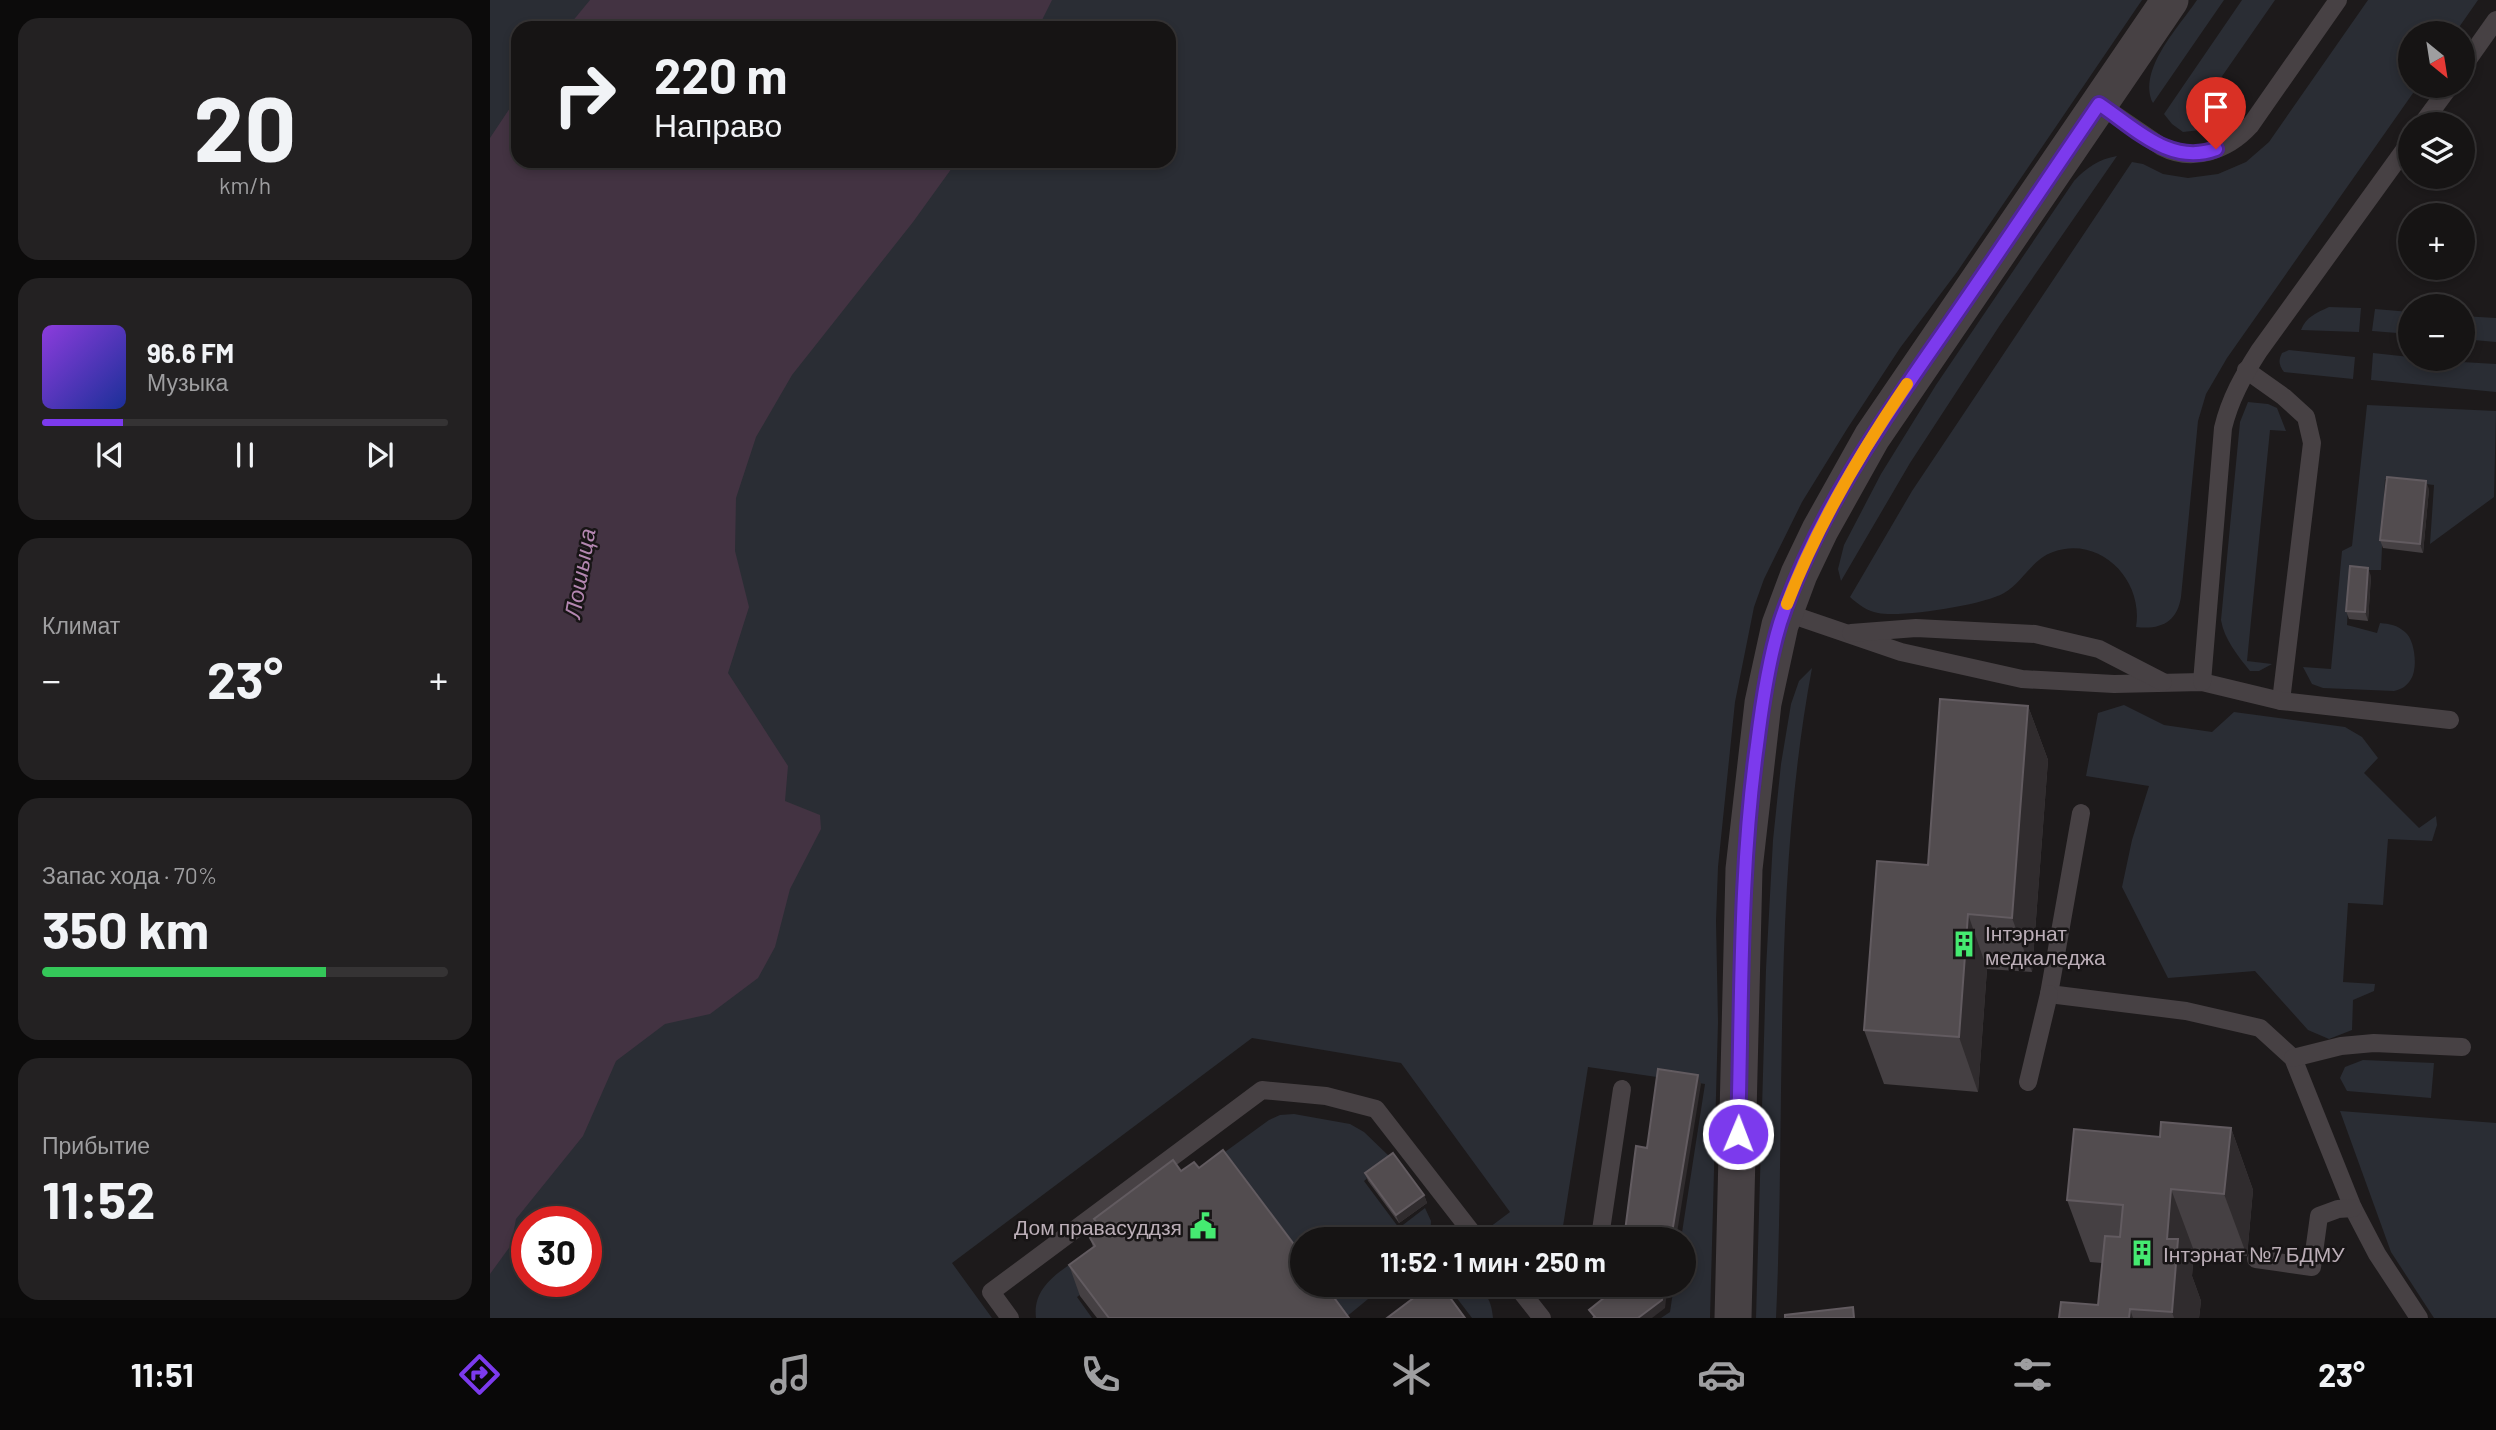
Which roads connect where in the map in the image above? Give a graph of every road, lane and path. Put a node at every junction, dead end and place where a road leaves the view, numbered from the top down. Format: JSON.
{"nodes":[{"id":1,"x":2169,"y":0,"type":"edge"},
{"id":2,"x":2338,"y":0,"type":"edge"},
{"id":3,"x":2496,"y":20,"type":"edge"},
{"id":4,"x":2475,"y":50,"type":"edge"},
{"id":5,"x":2099,"y":104,"type":"junction"},
{"id":6,"x":2398,"y":159,"type":"edge"},
{"id":7,"x":2246,"y":370,"type":"junction"},
{"id":8,"x":1784,"y":612,"type":"junction"},
{"id":9,"x":1844,"y":634,"type":"junction"},
{"id":10,"x":2202,"y":682,"type":"junction"},
{"id":11,"x":2165,"y":683,"type":"junction"},
{"id":12,"x":2281,"y":701,"type":"junction"},
{"id":13,"x":2450,"y":720,"type":"dead end"},
{"id":14,"x":2081,"y":813,"type":"dead end"},
{"id":15,"x":2049,"y":994,"type":"junction"},
{"id":16,"x":2462,"y":1047,"type":"dead end"},
{"id":17,"x":2293,"y":1058,"type":"junction"},
{"id":18,"x":2028,"y":1082,"type":"dead end"},
{"id":19,"x":1622,"y":1088,"type":"dead end"},
{"id":20,"x":2353,"y":1208,"type":"junction"},
{"id":21,"x":1464,"y":1227,"type":"edge"},
{"id":22,"x":1601,"y":1227,"type":"edge"},
{"id":23,"x":2256,"y":1259,"type":"dead end"},
{"id":24,"x":1528,"y":1297,"type":"edge"},
{"id":25,"x":1536,"y":1316,"type":"edge"},
{"id":26,"x":1010,"y":1318,"type":"edge"},
{"id":27,"x":1733,"y":1318,"type":"edge"},
{"id":28,"x":2418,"y":1318,"type":"edge"}],
"edges":[{"from":1,"to":5,"type":"street"},
{"from":2,"to":5,"type":"lane"},
{"from":3,"to":4,"type":"lane"},
{"from":5,"to":8,"type":"street"},
{"from":6,"to":7,"type":"lane"},
{"from":7,"to":10,"type":"lane"},
{"from":7,"to":12,"type":"lane"},
{"from":8,"to":9,"type":"lane"},
{"from":8,"to":27,"type":"street"},
{"from":9,"to":11,"type":"lane"},
{"from":9,"to":11,"type":"lane"},
{"from":10,"to":11,"type":"lane"},
{"from":10,"to":12,"type":"lane"},
{"from":12,"to":13,"type":"lane"},
{"from":14,"to":15,"type":"lane"},
{"from":15,"to":17,"type":"lane"},
{"from":15,"to":18,"type":"lane"},
{"from":16,"to":17,"type":"lane"},
{"from":17,"to":20,"type":"lane"},
{"from":19,"to":22,"type":"lane"},
{"from":20,"to":23,"type":"lane"},
{"from":20,"to":28,"type":"lane"},
{"from":21,"to":26,"type":"lane"},
{"from":24,"to":25,"type":"lane"}]}
